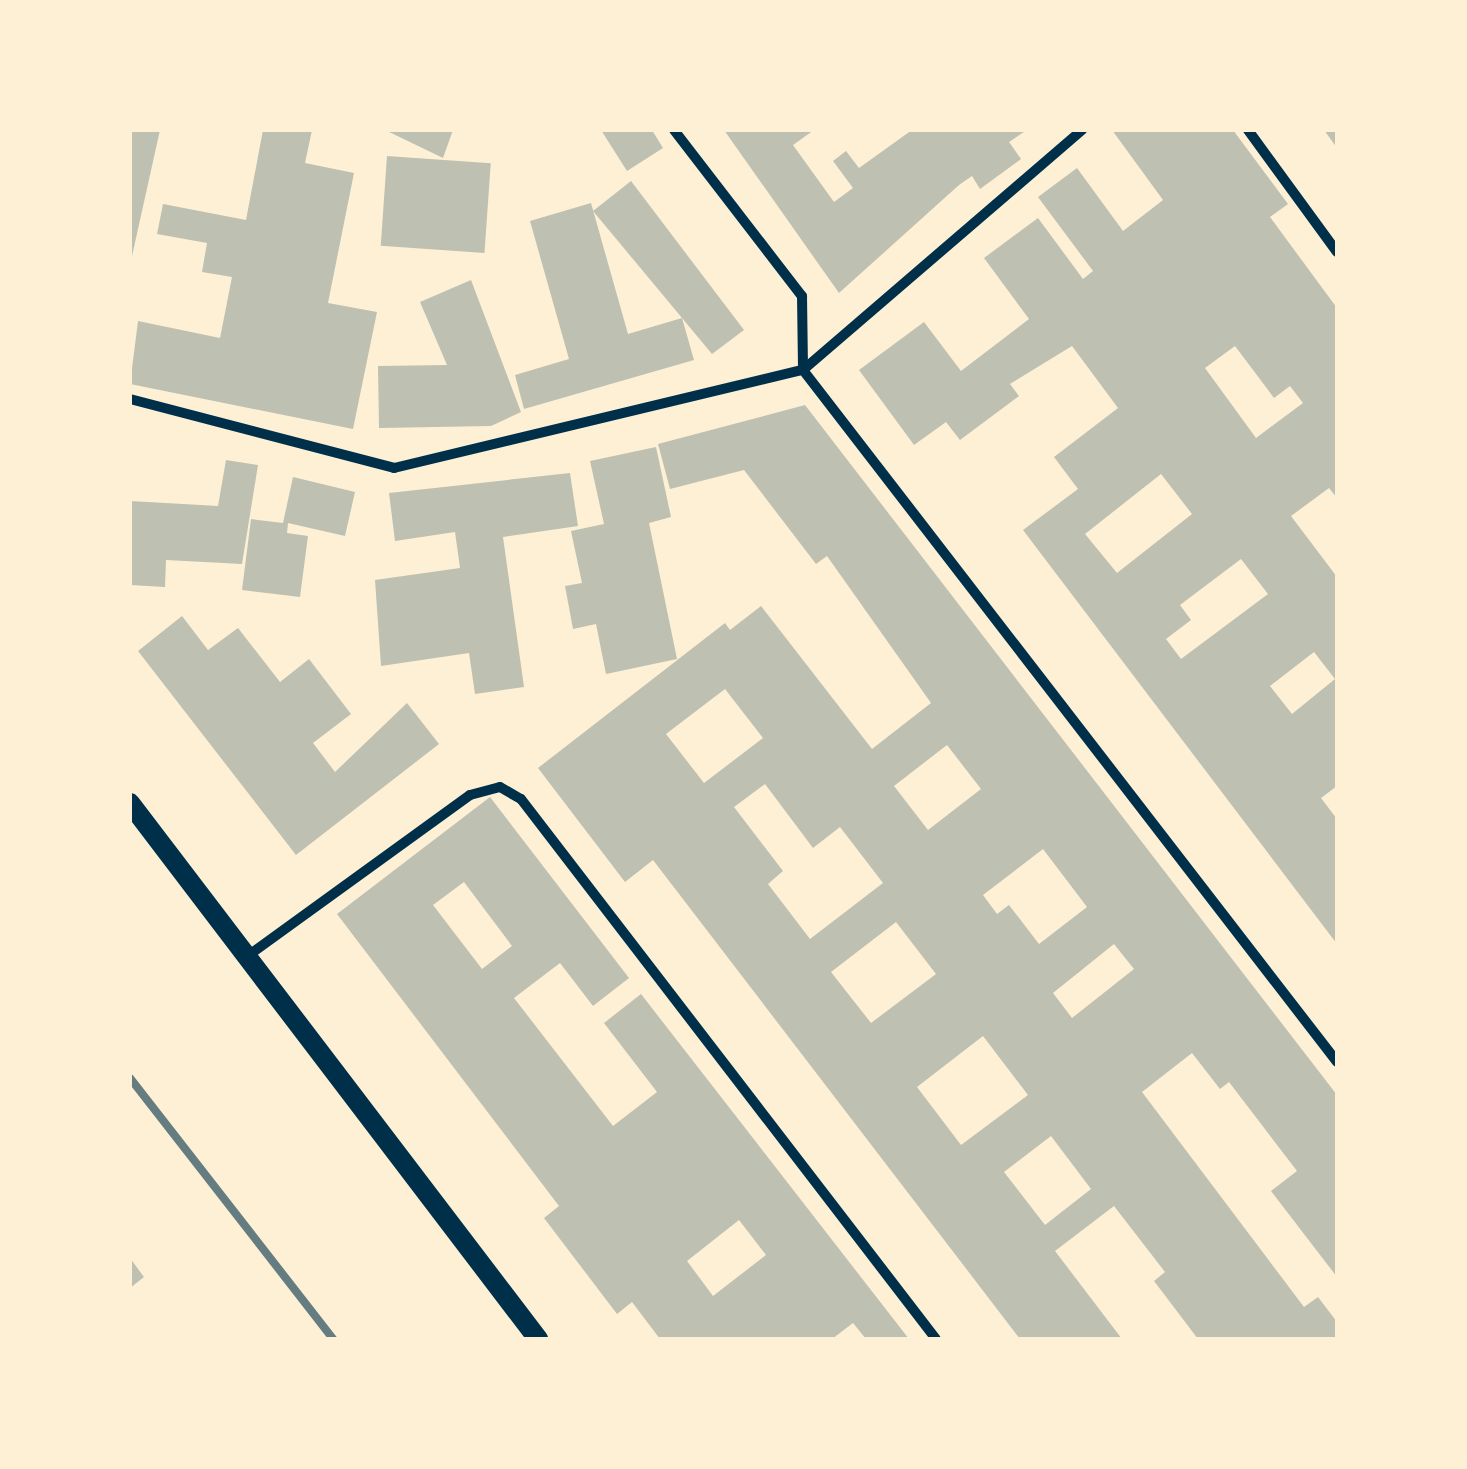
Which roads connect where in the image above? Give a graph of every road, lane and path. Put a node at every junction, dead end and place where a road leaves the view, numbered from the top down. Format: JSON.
{"nodes":[{"id":1,"x":674,"y":130,"type":"edge"},
{"id":2,"x":1082,"y":130,"type":"edge"},
{"id":3,"x":1248,"y":130,"type":"edge"},
{"id":4,"x":1337,"y":252,"type":"edge"},
{"id":5,"x":803,"y":370,"type":"junction"},
{"id":6,"x":130,"y":399,"type":"edge"},
{"id":7,"x":130,"y":803,"type":"edge"},
{"id":8,"x":249,"y":955,"type":"junction"},
{"id":9,"x":1337,"y":1062,"type":"edge"},
{"id":10,"x":538,"y":1339,"type":"edge"},
{"id":11,"x":936,"y":1339,"type":"edge"}],
"edges":[{"from":1,"to":5,"type":"street"},
{"from":2,"to":5,"type":"street"},
{"from":3,"to":4,"type":"street"},
{"from":5,"to":6,"type":"street"},
{"from":5,"to":9,"type":"street"},
{"from":7,"to":8,"type":"main road"},
{"from":8,"to":10,"type":"main road"},
{"from":8,"to":11,"type":"street"}]}
